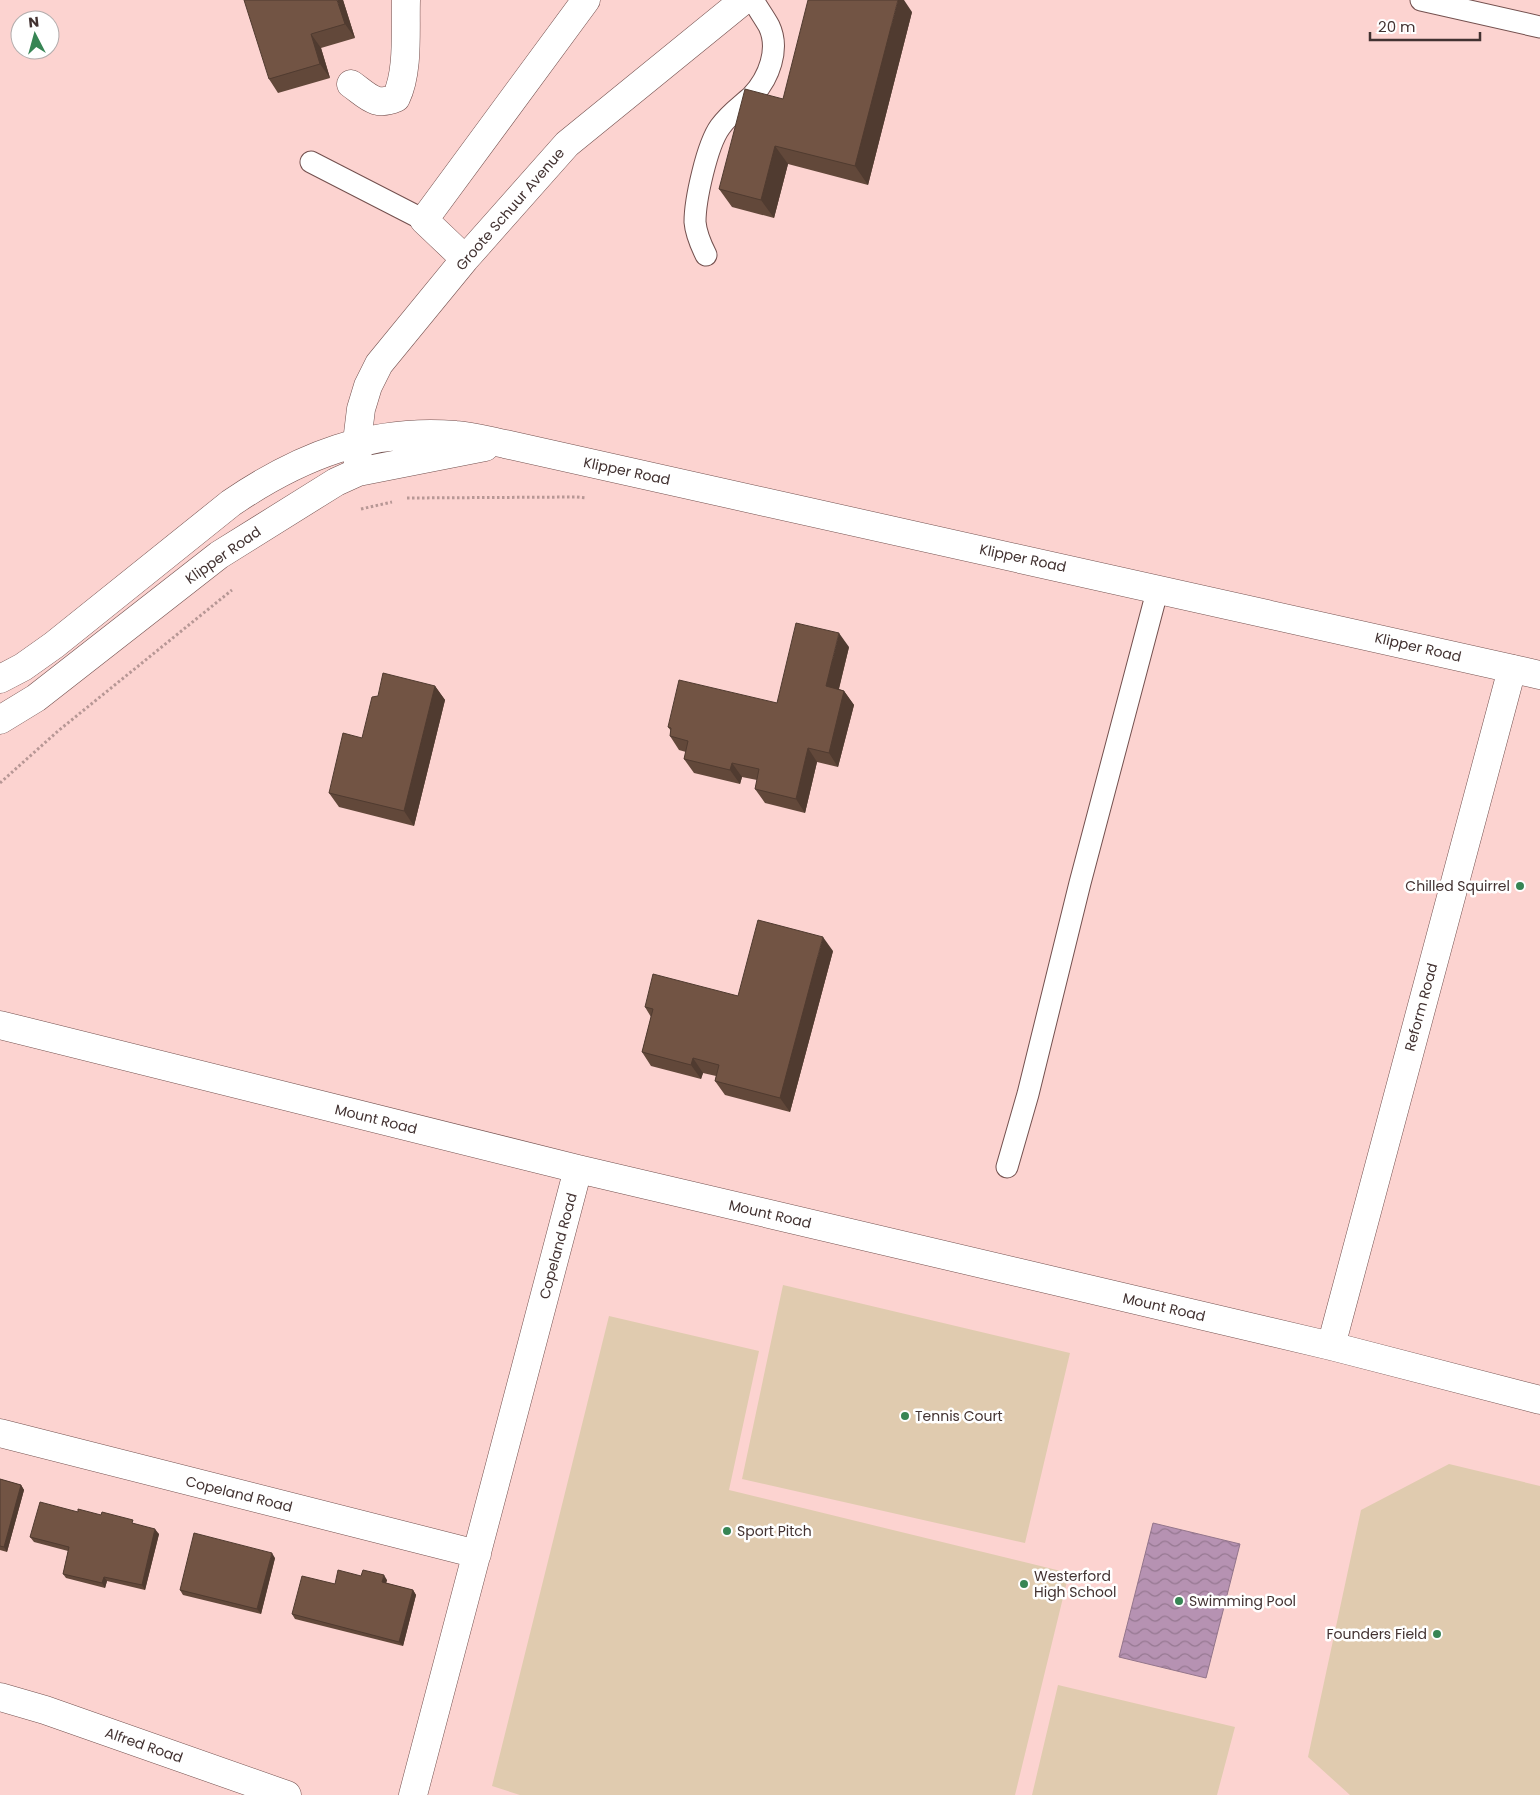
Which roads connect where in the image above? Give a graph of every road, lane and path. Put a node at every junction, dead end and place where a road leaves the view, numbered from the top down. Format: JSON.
{"nodes":[{"id":1,"x":406,"y":0,"type":"edge"},
{"id":2,"x":586,"y":0,"type":"edge"},
{"id":3,"x":744,"y":0,"type":"edge"},
{"id":4,"x":753,"y":0,"type":"edge"},
{"id":5,"x":1421,"y":0,"type":"edge"},
{"id":6,"x":1540,"y":27,"type":"edge"},
{"id":7,"x":351,"y":84,"type":"dead end"},
{"id":8,"x":310,"y":162,"type":"dead end"},
{"id":9,"x":424,"y":220,"type":"junction"},
{"id":10,"x":706,"y":255,"type":"dead end"},
{"id":11,"x":465,"y":259,"type":"junction"},
{"id":12,"x":357,"y":442,"type":"junction"},
{"id":13,"x":505,"y":444,"type":"junction"},
{"id":14,"x":358,"y":472,"type":"junction"},
{"id":15,"x":595,"y":500,"type":"dead end"},
{"id":16,"x":360,"y":510,"type":"dead end"},
{"id":17,"x":1158,"y":588,"type":"junction"},
{"id":18,"x":234,"y":589,"type":"dead end"},
{"id":19,"x":1512,"y":668,"type":"junction"},
{"id":20,"x":1540,"y":675,"type":"edge"},
{"id":21,"x":0,"y":679,"type":"edge"},
{"id":22,"x":36,"y":698,"type":"junction"},
{"id":23,"x":0,"y":720,"type":"edge"},
{"id":24,"x":0,"y":732,"type":"edge"},
{"id":25,"x":0,"y":783,"type":"edge"},
{"id":26,"x":0,"y":1025,"type":"edge"},
{"id":27,"x":1007,"y":1167,"type":"dead end"},
{"id":28,"x":578,"y":1170,"type":"junction"},
{"id":29,"x":1331,"y":1346,"type":"junction"},
{"id":30,"x":1540,"y":1400,"type":"edge"},
{"id":31,"x":0,"y":1434,"type":"edge"},
{"id":32,"x":477,"y":1554,"type":"junction"},
{"id":33,"x":0,"y":1697,"type":"edge"},
{"id":34,"x":287,"y":1795,"type":"edge"},
{"id":35,"x":413,"y":1795,"type":"edge"}],
"edges":[{"from":1,"to":7,"type":"street"},
{"from":2,"to":9,"type":"street"},
{"from":3,"to":11,"type":"street","name":"Groote Schuur Avenue"},
{"from":4,"to":10,"type":"lane"},
{"from":5,"to":6,"type":"lane"},
{"from":8,"to":9,"type":"lane"},
{"from":9,"to":11,"type":"street"},
{"from":11,"to":12,"type":"street","name":"Groote Schuur Avenue"},
{"from":12,"to":13,"type":"street","name":"Klipper Road"},
{"from":12,"to":14,"type":"street","name":"Groote Schuur Avenue"},
{"from":12,"to":21,"type":"street","name":"Klipper Road"},
{"from":13,"to":14,"type":"street","name":"Klipper Road"},
{"from":13,"to":17,"type":"street","name":"Klipper Road"},
{"from":14,"to":22,"type":"street","name":"Klipper Road"},
{"from":15,"to":16,"type":"path"},
{"from":17,"to":19,"type":"street","name":"Klipper Road"},
{"from":17,"to":27,"type":"lane"},
{"from":18,"to":25,"type":"path"},
{"from":19,"to":20,"type":"street","name":"Klipper Road"},
{"from":19,"to":29,"type":"street","name":"Reform Road"},
{"from":22,"to":23,"type":"street","name":"Klipper Road"},
{"from":22,"to":24,"type":"street"},
{"from":26,"to":28,"type":"street","name":"Mount Road"},
{"from":28,"to":29,"type":"street","name":"Mount Road"},
{"from":28,"to":32,"type":"street","name":"Copeland Road"},
{"from":29,"to":30,"type":"street","name":"Mount Road"},
{"from":31,"to":32,"type":"street","name":"Copeland Road"},
{"from":32,"to":35,"type":"street","name":"Copeland Road"},
{"from":33,"to":34,"type":"street","name":"Alfred Road"}]}
